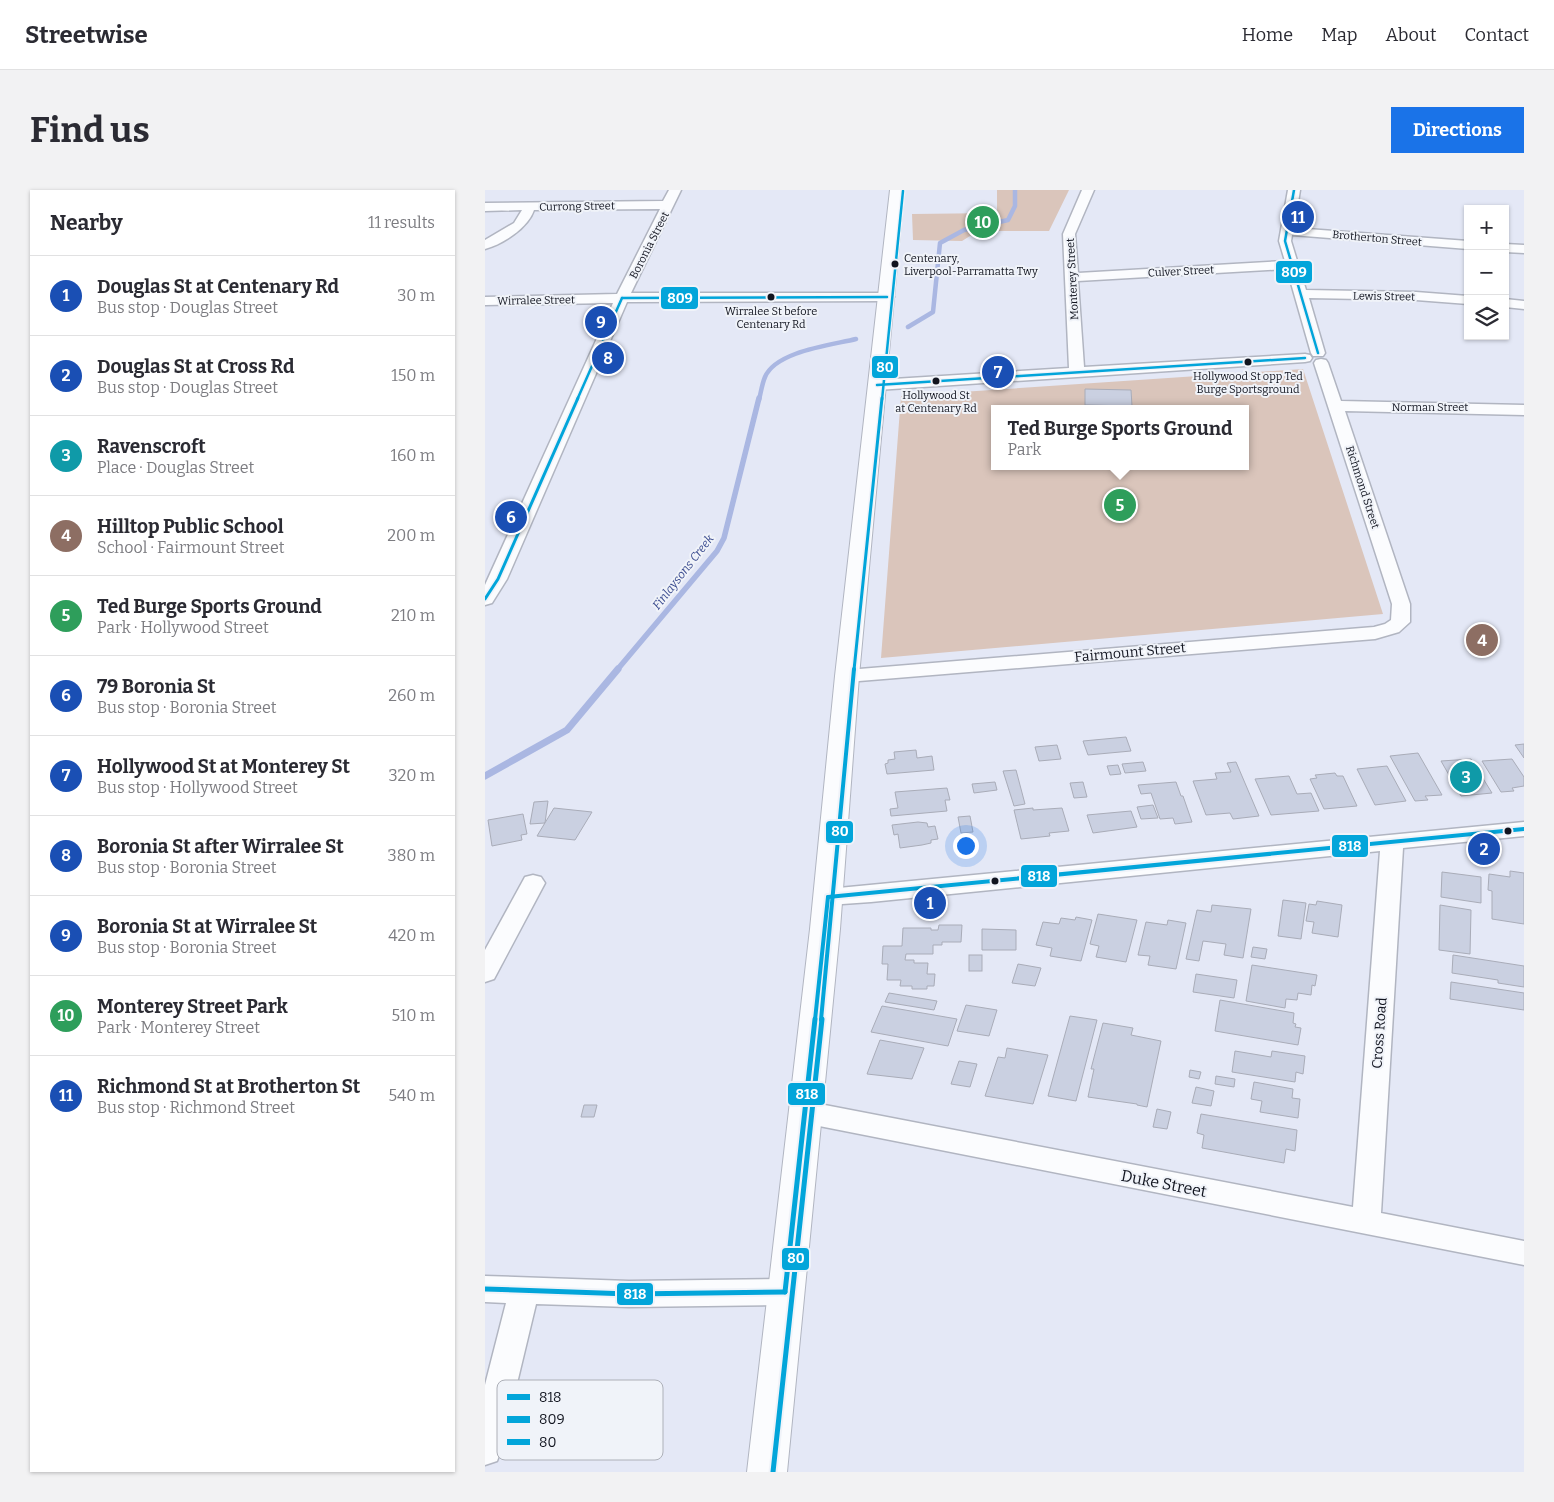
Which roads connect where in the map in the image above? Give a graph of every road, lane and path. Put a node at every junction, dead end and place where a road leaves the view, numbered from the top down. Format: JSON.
{"nodes":[{"id":1,"x":675,"y":190,"type":"edge"},
{"id":2,"x":897,"y":190,"type":"edge"},
{"id":3,"x":1088,"y":190,"type":"edge"},
{"id":4,"x":1294,"y":190,"type":"edge"},
{"id":5,"x":669,"y":205,"type":"junction"},
{"id":6,"x":529,"y":207,"type":"junction"},
{"id":7,"x":486,"y":208,"type":"edge"},
{"id":8,"x":1285,"y":231,"type":"junction"},
{"id":9,"x":1464,"y":245,"type":"edge"},
{"id":10,"x":485,"y":246,"type":"edge"},
{"id":11,"x":1509,"y":248,"type":"edge"},
{"id":12,"x":1524,"y":249,"type":"edge"},
{"id":13,"x":1291,"y":265,"type":"junction"},
{"id":14,"x":1071,"y":277,"type":"junction"},
{"id":15,"x":1301,"y":294,"type":"junction"},
{"id":16,"x":887,"y":297,"type":"junction"},
{"id":17,"x":622,"y":298,"type":"junction"},
{"id":18,"x":485,"y":300,"type":"edge"},
{"id":19,"x":1464,"y":300,"type":"edge"},
{"id":20,"x":1509,"y":303,"type":"edge"},
{"id":21,"x":1524,"y":305,"type":"edge"},
{"id":22,"x":1315,"y":358,"type":"junction"},
{"id":23,"x":1077,"y":372,"type":"junction"},
{"id":24,"x":877,"y":386,"type":"junction"},
{"id":25,"x":1337,"y":406,"type":"junction"},
{"id":26,"x":1524,"y":410,"type":"edge"},
{"id":27,"x":485,"y":599,"type":"edge"},
{"id":28,"x":1402,"y":611,"type":"joint"},
{"id":29,"x":847,"y":676,"type":"junction"},
{"id":30,"x":1524,"y":829,"type":"edge"},
{"id":31,"x":1392,"y":843,"type":"junction"},
{"id":32,"x":533,"y":883,"type":"dead end"},
{"id":33,"x":827,"y":897,"type":"junction"},
{"id":34,"x":485,"y":973,"type":"edge"},
{"id":35,"x":804,"y":1112,"type":"junction"},
{"id":36,"x":1367,"y":1223,"type":"junction"},
{"id":37,"x":1524,"y":1252,"type":"edge"},
{"id":38,"x":485,"y":1289,"type":"edge"},
{"id":39,"x":524,"y":1291,"type":"junction"},
{"id":40,"x":785,"y":1292,"type":"junction"},
{"id":41,"x":502,"y":1380,"type":"edge"},
{"id":42,"x":497,"y":1401,"type":"edge"},
{"id":43,"x":485,"y":1450,"type":"edge"},
{"id":44,"x":767,"y":1472,"type":"edge"}],
"edges":[{"from":1,"to":5,"type":"street","name":"Boronia Street"},
{"from":2,"to":16,"type":"main road"},
{"from":3,"to":14,"type":"street","name":"Monterey Street"},
{"from":4,"to":8,"type":"street","name":"Richmond Street"},
{"from":5,"to":6,"type":"street","name":"Currong Street"},
{"from":5,"to":17,"type":"street","name":"Boronia Street"},
{"from":6,"to":7,"type":"street","name":"Currong Street"},
{"from":6,"to":10,"type":"street"},
{"from":8,"to":9,"type":"street","name":"Brotherton Street"},
{"from":8,"to":13,"type":"street","name":"Richmond Street"},
{"from":11,"to":12,"type":"street"},
{"from":13,"to":14,"type":"street","name":"Culver Street"},
{"from":13,"to":15,"type":"street","name":"Richmond Street"},
{"from":14,"to":23,"type":"street","name":"Monterey Street"},
{"from":15,"to":19,"type":"street","name":"Lewis Street"},
{"from":15,"to":22,"type":"street","name":"Richmond Street"},
{"from":16,"to":17,"type":"street","name":"Wirralee Street"},
{"from":16,"to":24,"type":"main road"},
{"from":17,"to":18,"type":"street","name":"Wirralee Street"},
{"from":17,"to":27,"type":"street","name":"Boronia Street"},
{"from":20,"to":21,"type":"street"},
{"from":22,"to":23,"type":"street"},
{"from":22,"to":25,"type":"street","name":"Richmond Street"},
{"from":23,"to":24,"type":"street"},
{"from":24,"to":29,"type":"main road"},
{"from":25,"to":26,"type":"street","name":"Norman Street"},
{"from":25,"to":28,"type":"street","name":"Richmond Street"},
{"from":28,"to":29,"type":"street","name":"Fairmount Street"},
{"from":29,"to":33,"type":"main road"},
{"from":30,"to":31,"type":"street"},
{"from":31,"to":33,"type":"street"},
{"from":31,"to":36,"type":"street","name":"Cross Road"},
{"from":32,"to":34,"type":"street"},
{"from":33,"to":35,"type":"main road"},
{"from":35,"to":36,"type":"street","name":"Duke Street"},
{"from":35,"to":40,"type":"main road"},
{"from":36,"to":37,"type":"street","name":"Duke Street"},
{"from":38,"to":39,"type":"street"},
{"from":39,"to":40,"type":"street"},
{"from":39,"to":41,"type":"street"},
{"from":40,"to":44,"type":"main road"},
{"from":42,"to":43,"type":"street"}]}
